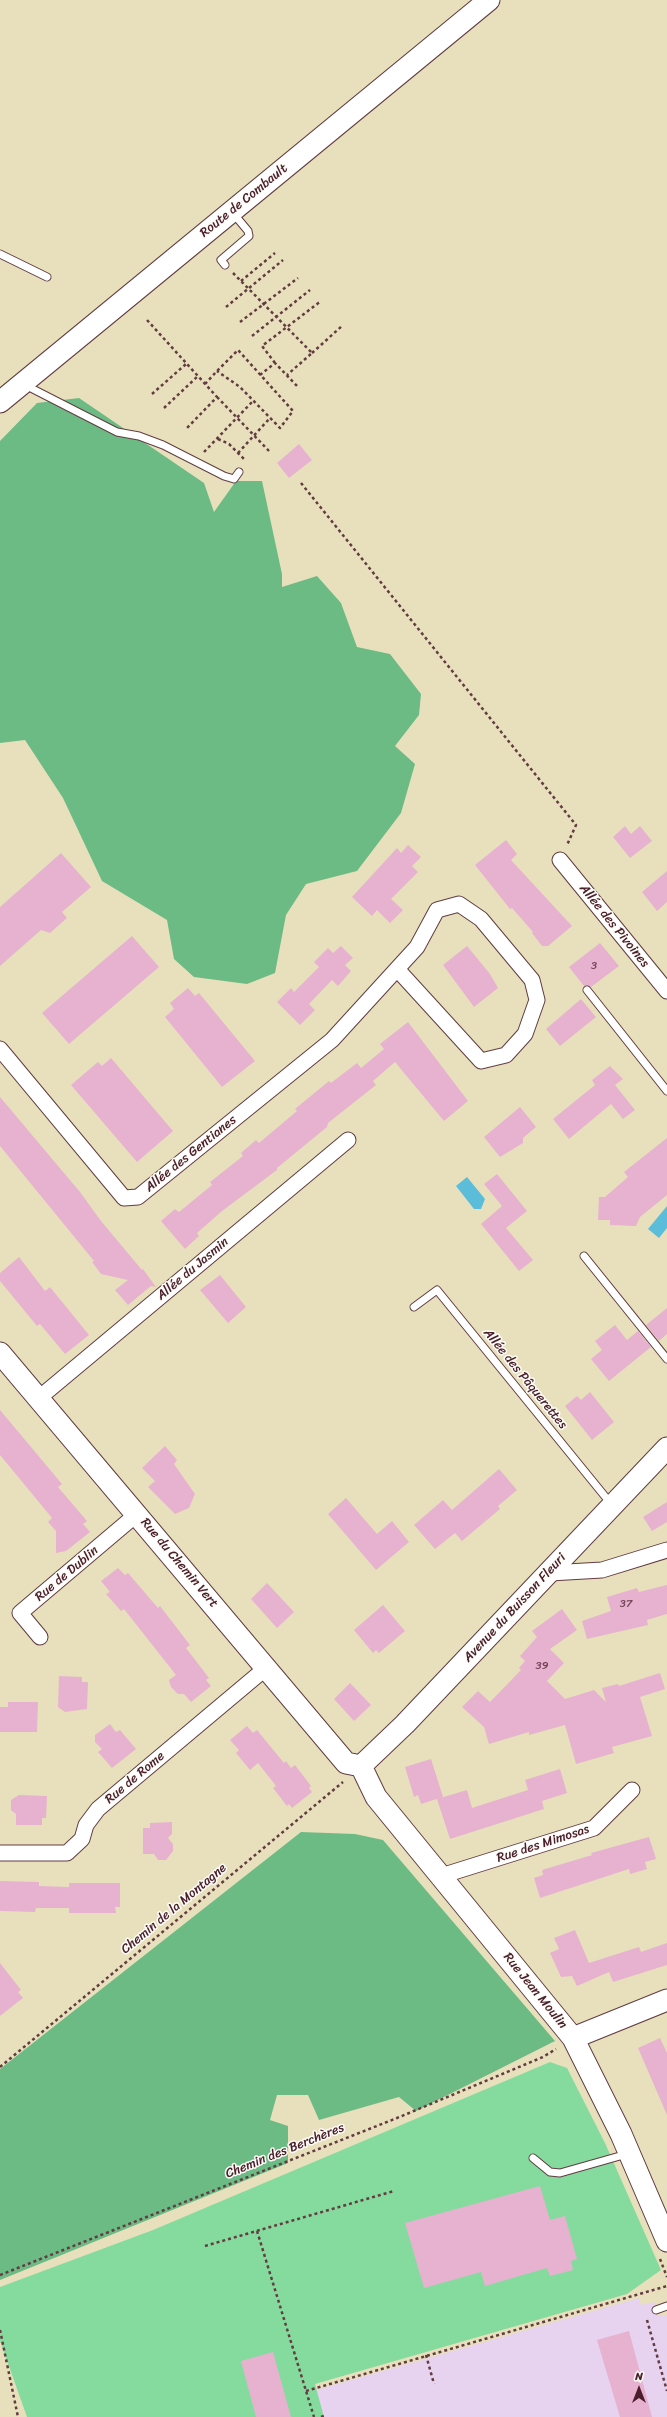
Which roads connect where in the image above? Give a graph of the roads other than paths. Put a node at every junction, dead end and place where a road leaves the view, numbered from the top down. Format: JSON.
{"nodes":[{"id":1,"x":489,"y":0,"type":"edge"},
{"id":2,"x":231,"y":212,"type":"junction"},
{"id":3,"x":0,"y":254,"type":"edge"},
{"id":4,"x":225,"y":265,"type":"road end"},
{"id":5,"x":47,"y":277,"type":"dead end"},
{"id":6,"x":23,"y":384,"type":"junction"},
{"id":7,"x":0,"y":402,"type":"edge"},
{"id":8,"x":240,"y":472,"type":"road end"},
{"id":9,"x":560,"y":860,"type":"road end"},
{"id":10,"x":397,"y":970,"type":"junction"},
{"id":11,"x":587,"y":990,"type":"dead end"},
{"id":12,"x":667,"y":991,"type":"edge"},
{"id":13,"x":0,"y":1049,"type":"edge"},
{"id":14,"x":667,"y":1091,"type":"edge"},
{"id":15,"x":348,"y":1140,"type":"dead end"},
{"id":16,"x":584,"y":1256,"type":"dead end"},
{"id":17,"x":414,"y":1307,"type":"dead end"},
{"id":18,"x":667,"y":1359,"type":"edge"},
{"id":19,"x":3,"y":1361,"type":"edge"},
{"id":20,"x":39,"y":1398,"type":"junction"},
{"id":21,"x":667,"y":1448,"type":"edge"},
{"id":22,"x":613,"y":1506,"type":"junction"},
{"id":23,"x":137,"y":1514,"type":"junction"},
{"id":24,"x":667,"y":1550,"type":"edge"},
{"id":25,"x":550,"y":1572,"type":"junction"},
{"id":26,"x":40,"y":1637,"type":"dead end"},
{"id":27,"x":266,"y":1668,"type":"junction"},
{"id":28,"x":361,"y":1766,"type":"junction"},
{"id":29,"x":632,"y":1790,"type":"dead end"},
{"id":30,"x":0,"y":1853,"type":"edge"},
{"id":31,"x":441,"y":1876,"type":"junction"},
{"id":32,"x":666,"y":2002,"type":"edge"},
{"id":33,"x":573,"y":2038,"type":"junction"},
{"id":34,"x":630,"y":2153,"type":"junction"},
{"id":35,"x":533,"y":2158,"type":"dead end"},
{"id":36,"x":667,"y":2241,"type":"edge"},
{"id":37,"x":667,"y":2306,"type":"edge"},
{"id":38,"x":656,"y":2310,"type":"dead end"}],
"edges":[{"from":1,"to":2,"type":"street","name":"Route de Combault"},
{"from":2,"to":4,"type":"lane"},
{"from":2,"to":6,"type":"street","name":"Route de Combault"},
{"from":3,"to":5,"type":"lane"},
{"from":6,"to":7,"type":"street","name":"Route de Combault"},
{"from":6,"to":8,"type":"lane"},
{"from":9,"to":12,"type":"street","name":"Allée des Pivoines"},
{"from":10,"to":10,"type":"street","name":"Allée des Gentianes"},
{"from":10,"to":13,"type":"street","name":"Allée des Gentianes"},
{"from":11,"to":14,"type":"lane"},
{"from":15,"to":20,"type":"street","name":"Allée du Jasmin"},
{"from":16,"to":18,"type":"lane"},
{"from":17,"to":22,"type":"lane","name":"Allée des Pâquerettes"},
{"from":19,"to":20,"type":"street","name":"Rue du Chemin Vert"},
{"from":20,"to":23,"type":"street","name":"Rue du Chemin Vert"},
{"from":21,"to":22,"type":"street","name":"Avenue du Buisson Fleuri"},
{"from":22,"to":25,"type":"street","name":"Avenue du Buisson Fleuri"},
{"from":23,"to":26,"type":"street","name":"Rue de Dublin"},
{"from":23,"to":27,"type":"street","name":"Rue du Chemin Vert"},
{"from":24,"to":25,"type":"street"},
{"from":25,"to":28,"type":"street","name":"Avenue du Buisson Fleuri"},
{"from":27,"to":28,"type":"street","name":"Rue du Chemin Vert"},
{"from":27,"to":30,"type":"street","name":"Rue de Rome"},
{"from":28,"to":31,"type":"street","name":"Rue Jean Moulin"},
{"from":29,"to":31,"type":"street","name":"Rue des Mimosas"},
{"from":31,"to":33,"type":"street","name":"Rue Jean Moulin"},
{"from":32,"to":33,"type":"street"},
{"from":33,"to":34,"type":"street","name":"Rue Jean Moulin"},
{"from":34,"to":35,"type":"lane"},
{"from":34,"to":36,"type":"street","name":"Rue Jean Moulin"},
{"from":37,"to":38,"type":"lane"}]}
